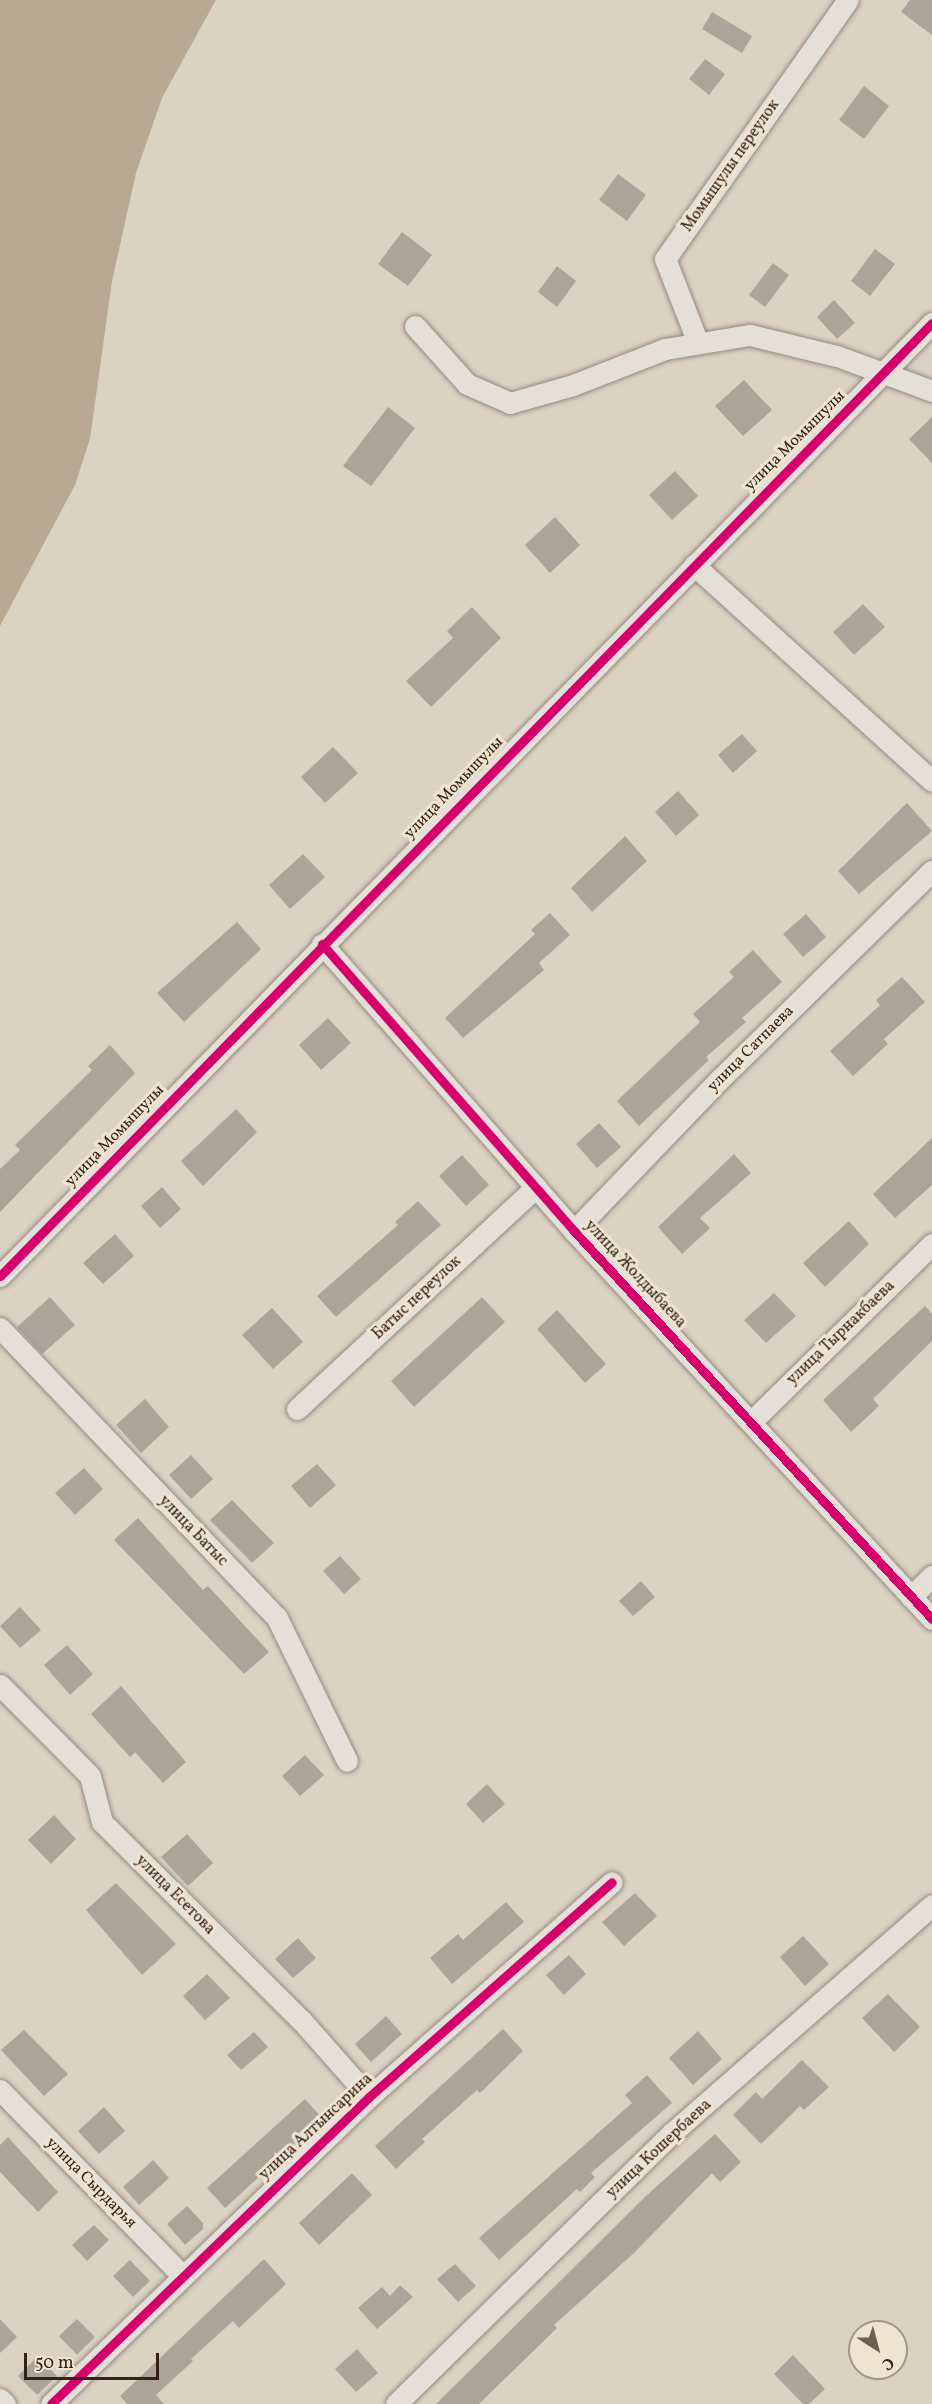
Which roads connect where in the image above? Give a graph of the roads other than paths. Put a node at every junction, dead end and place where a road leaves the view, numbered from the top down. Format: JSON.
{"nodes":[{"id":1,"x":848,"y":0,"type":"edge"},
{"id":2,"x":932,"y":322,"type":"edge"},
{"id":3,"x":415,"y":326,"type":"dead end"},
{"id":4,"x":698,"y":343,"type":"junction"},
{"id":5,"x":883,"y":373,"type":"junction"},
{"id":6,"x":932,"y":391,"type":"edge"},
{"id":7,"x":694,"y":565,"type":"junction"},
{"id":8,"x":932,"y":781,"type":"edge"},
{"id":9,"x":932,"y":871,"type":"edge"},
{"id":10,"x":322,"y":944,"type":"junction"},
{"id":11,"x":536,"y":1187,"type":"junction"},
{"id":12,"x":574,"y":1231,"type":"junction"},
{"id":13,"x":932,"y":1244,"type":"edge"},
{"id":14,"x":0,"y":1276,"type":"edge"},
{"id":15,"x":0,"y":1328,"type":"edge"},
{"id":16,"x":297,"y":1408,"type":"dead end"},
{"id":17,"x":751,"y":1422,"type":"junction"},
{"id":18,"x":932,"y":1576,"type":"edge"},
{"id":19,"x":910,"y":1597,"type":"junction"},
{"id":20,"x":932,"y":1619,"type":"edge"},
{"id":21,"x":0,"y":1685,"type":"edge"},
{"id":22,"x":347,"y":1761,"type":"dead end"},
{"id":23,"x":612,"y":1882,"type":"dead end"},
{"id":24,"x":932,"y":1905,"type":"edge"},
{"id":25,"x":0,"y":2090,"type":"edge"},
{"id":26,"x":369,"y":2097,"type":"junction"},
{"id":27,"x":183,"y":2276,"type":"junction"},
{"id":28,"x":0,"y":2399,"type":"edge"},
{"id":29,"x":5,"y":2404,"type":"edge"},
{"id":30,"x":51,"y":2404,"type":"edge"},
{"id":31,"x":396,"y":2404,"type":"edge"}],
"edges":[{"from":1,"to":4,"type":"street","name":"Момышулы переулок"},
{"from":2,"to":5,"type":"street","name":"улица Момышулы"},
{"from":3,"to":4,"type":"street"},
{"from":4,"to":5,"type":"street"},
{"from":5,"to":6,"type":"street"},
{"from":5,"to":7,"type":"street","name":"улица Момышулы"},
{"from":7,"to":8,"type":"street"},
{"from":7,"to":10,"type":"street","name":"улица Момышулы"},
{"from":9,"to":12,"type":"street","name":"улица Сатпаева"},
{"from":10,"to":11,"type":"street","name":"улица Жолдыбаева"},
{"from":10,"to":14,"type":"street","name":"улица Момышулы"},
{"from":11,"to":12,"type":"street","name":"улица Жолдыбаева"},
{"from":11,"to":16,"type":"street","name":"Батыс переулок"},
{"from":12,"to":17,"type":"street","name":"улица Жолдыбаева"},
{"from":13,"to":17,"type":"street","name":"улица Тырнакбаева"},
{"from":15,"to":22,"type":"street","name":"улица Батыс"},
{"from":17,"to":19,"type":"street","name":"улица Жолдыбаева"},
{"from":18,"to":19,"type":"street"},
{"from":19,"to":20,"type":"street","name":"улица Жолдыбаева"},
{"from":21,"to":26,"type":"street","name":"улица Есетова"},
{"from":23,"to":26,"type":"street","name":"улица Алтынсарина"},
{"from":24,"to":31,"type":"street","name":"улица Кошербаева"},
{"from":25,"to":27,"type":"street","name":"улица Сырдарья"},
{"from":26,"to":27,"type":"street","name":"улица Алтынсарина"},
{"from":27,"to":30,"type":"street","name":"улица Алтынсарина"},
{"from":28,"to":29,"type":"street"}]}
